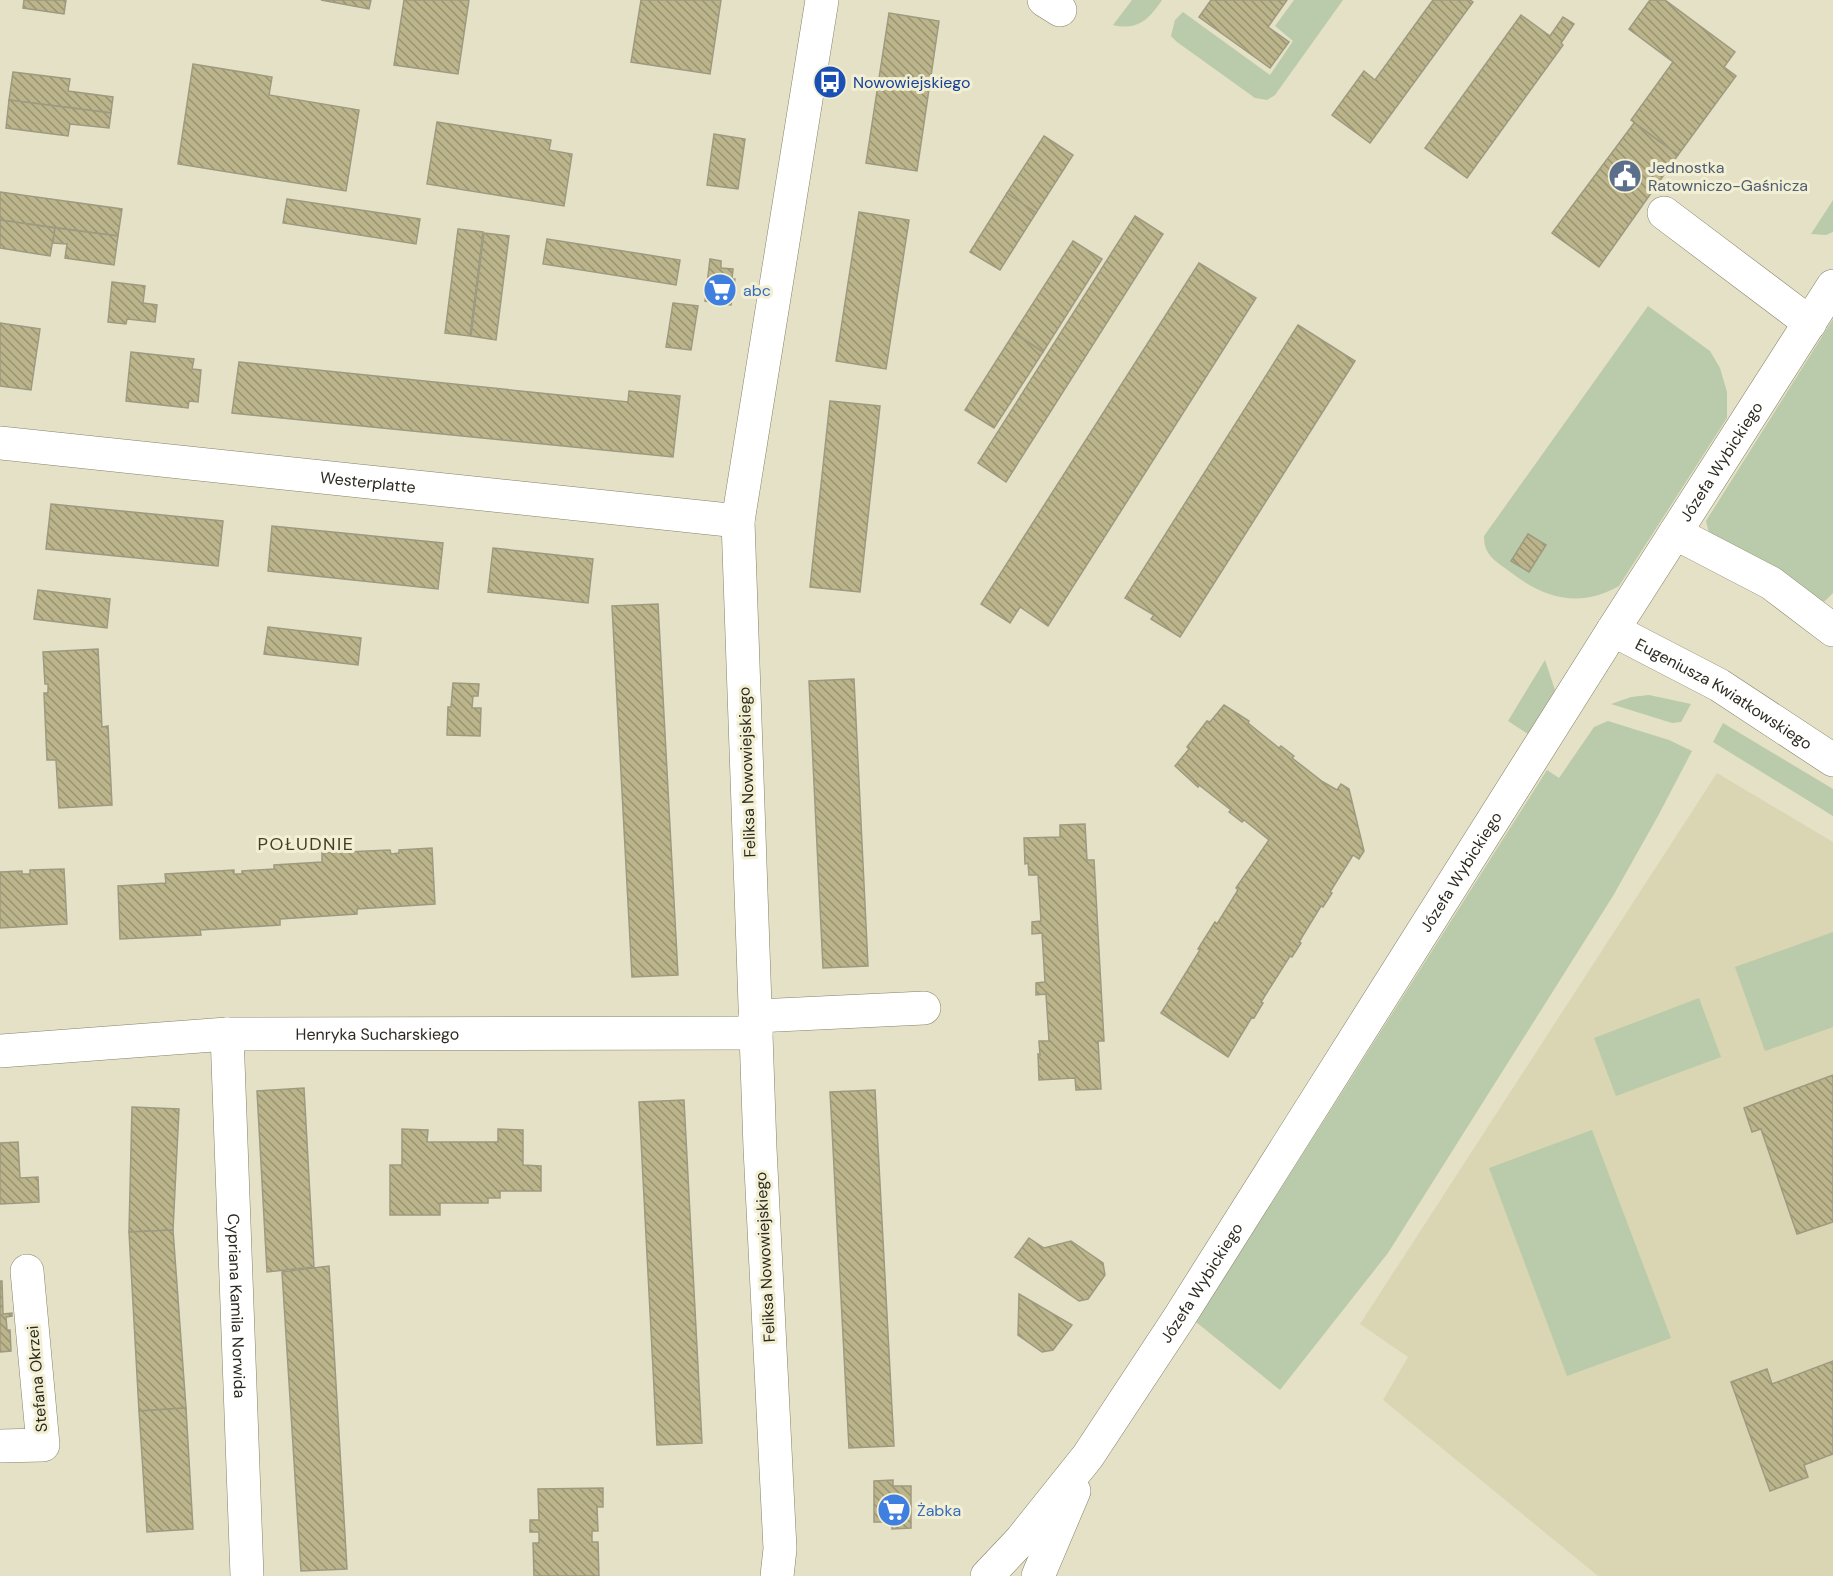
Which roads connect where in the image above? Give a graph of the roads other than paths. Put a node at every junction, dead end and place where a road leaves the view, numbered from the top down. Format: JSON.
{"nodes":[{"id":1,"x":822,"y":0,"type":"edge"},
{"id":2,"x":1664,"y":213,"type":"dead end"},
{"id":3,"x":1833,"y":286,"type":"edge"},
{"id":4,"x":1810,"y":323,"type":"junction"},
{"id":5,"x":0,"y":443,"type":"edge"},
{"id":6,"x":738,"y":521,"type":"junction"},
{"id":7,"x":1675,"y":533,"type":"junction"},
{"id":8,"x":1613,"y":630,"type":"junction"},
{"id":9,"x":1833,"y":630,"type":"edge"},
{"id":10,"x":1833,"y":760,"type":"edge"},
{"id":11,"x":924,"y":1008,"type":"dead end"},
{"id":12,"x":755,"y":1025,"type":"junction"},
{"id":13,"x":227,"y":1034,"type":"junction"},
{"id":14,"x":0,"y":1051,"type":"edge"},
{"id":15,"x":27,"y":1271,"type":"dead end"},
{"id":16,"x":0,"y":1446,"type":"edge"},
{"id":17,"x":1088,"y":1456,"type":"junction"},
{"id":18,"x":783,"y":1567,"type":"edge"},
{"id":19,"x":247,"y":1576,"type":"edge"},
{"id":20,"x":987,"y":1576,"type":"edge"},
{"id":21,"x":1038,"y":1576,"type":"edge"}],
"edges":[{"from":1,"to":6,"type":"street","name":"Feliksa Nowowiejskiego"},
{"from":2,"to":4,"type":"street"},
{"from":3,"to":4,"type":"street","name":"Józefa Wybickiego"},
{"from":4,"to":7,"type":"street","name":"Józefa Wybickiego"},
{"from":5,"to":6,"type":"street","name":"Westerplatte"},
{"from":6,"to":12,"type":"street","name":"Feliksa Nowowiejskiego"},
{"from":7,"to":8,"type":"street","name":"Józefa Wybickiego"},
{"from":7,"to":9,"type":"street"},
{"from":8,"to":10,"type":"street","name":"Eugeniusza Kwiatkowskiego"},
{"from":8,"to":17,"type":"street","name":"Józefa Wybickiego"},
{"from":11,"to":12,"type":"street","name":"Henryka Sucharskiego"},
{"from":12,"to":13,"type":"street","name":"Henryka Sucharskiego"},
{"from":12,"to":18,"type":"street","name":"Feliksa Nowowiejskiego"},
{"from":13,"to":14,"type":"street","name":"Henryka Sucharskiego"},
{"from":13,"to":19,"type":"street","name":"Cypriana Kamila Norwida"},
{"from":15,"to":16,"type":"street","name":"Stefana Okrzei"},
{"from":17,"to":20,"type":"street","name":"Józefa Wybickiego"},
{"from":17,"to":21,"type":"street","name":"Józefa Wybickiego"}]}
